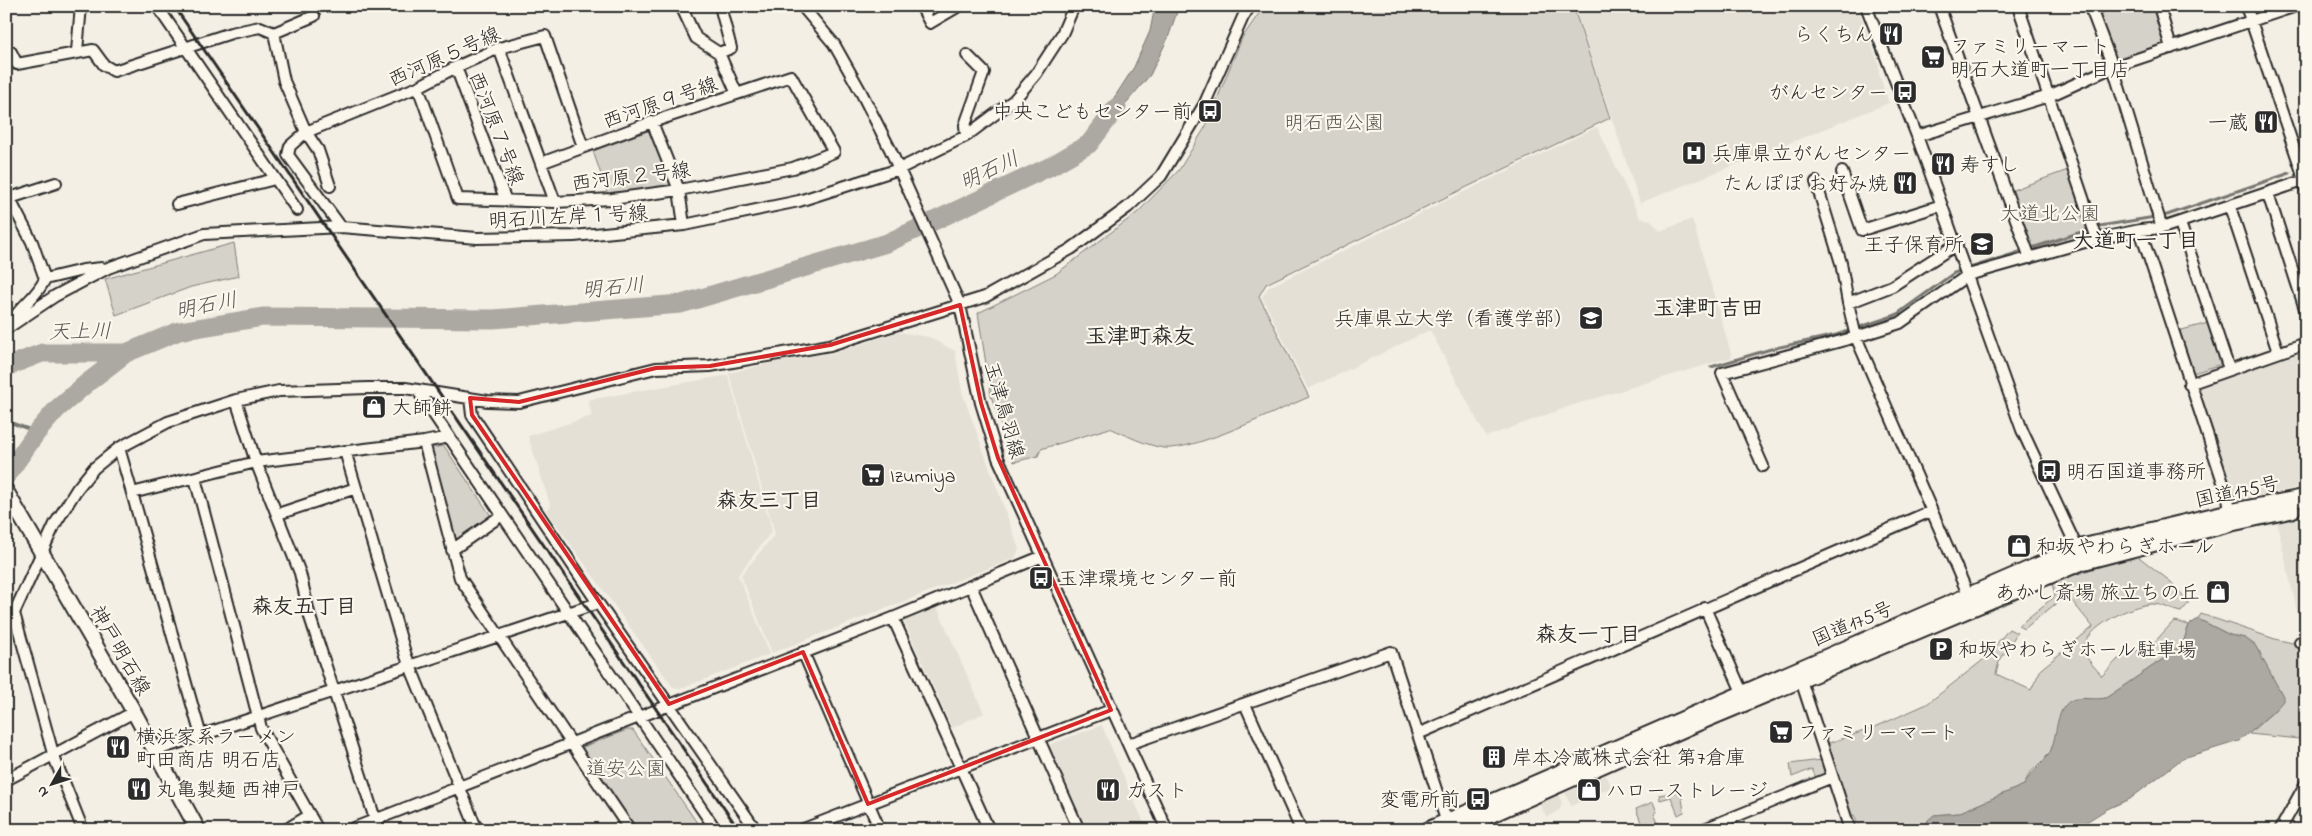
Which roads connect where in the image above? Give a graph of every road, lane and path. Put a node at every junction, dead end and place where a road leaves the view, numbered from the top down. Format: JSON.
{"nodes":[{"id":1,"x":81,"y":6,"type":"edge"},
{"id":2,"x":157,"y":6,"type":"edge"},
{"id":3,"x":688,"y":6,"type":"edge"},
{"id":4,"x":720,"y":6,"type":"edge"},
{"id":5,"x":802,"y":6,"type":"edge"},
{"id":6,"x":920,"y":6,"type":"edge"},
{"id":7,"x":959,"y":6,"type":"edge"},
{"id":8,"x":1074,"y":6,"type":"edge"},
{"id":9,"x":1250,"y":6,"type":"edge"},
{"id":10,"x":1866,"y":6,"type":"edge"},
{"id":11,"x":1939,"y":6,"type":"edge"},
{"id":12,"x":2018,"y":6,"type":"edge"},
{"id":13,"x":2102,"y":6,"type":"edge"},
{"id":14,"x":2159,"y":6,"type":"edge"},
{"id":15,"x":2246,"y":6,"type":"edge"},
{"id":16,"x":2296,"y":6,"type":"edge"},
{"id":17,"x":2091,"y":8,"type":"edge"},
{"id":18,"x":1243,"y":12,"type":"edge"},
{"id":19,"x":314,"y":16,"type":"dead end"},
{"id":20,"x":2251,"y":21,"type":"junction"},
{"id":21,"x":274,"y":33,"type":"junction"},
{"id":22,"x":186,"y":48,"type":"junction"},
{"id":23,"x":499,"y":48,"type":"junction"},
{"id":24,"x":2171,"y":48,"type":"junction"},
{"id":25,"x":77,"y":51,"type":"junction"},
{"id":26,"x":6,"y":53,"type":"edge"},
{"id":27,"x":720,"y":53,"type":"junction"},
{"id":28,"x":967,"y":54,"type":"dead end"},
{"id":29,"x":456,"y":67,"type":"junction"},
{"id":30,"x":2113,"y":67,"type":"junction"},
{"id":31,"x":791,"y":76,"type":"joint"},
{"id":32,"x":418,"y":87,"type":"junction"},
{"id":33,"x":736,"y":94,"type":"junction"},
{"id":34,"x":2049,"y":96,"type":"junction"},
{"id":35,"x":1978,"y":118,"type":"junction"},
{"id":36,"x":652,"y":122,"type":"junction"},
{"id":37,"x":306,"y":132,"type":"junction"},
{"id":38,"x":966,"y":136,"type":"junction"},
{"id":39,"x":1917,"y":136,"type":"junction"},
{"id":40,"x":583,"y":147,"type":"junction"},
{"id":41,"x":540,"y":163,"type":"junction"},
{"id":42,"x":899,"y":169,"type":"junction"},
{"id":43,"x":2303,"y":169,"type":"edge"},
{"id":44,"x":1842,"y":172,"type":"dead end"},
{"id":45,"x":275,"y":178,"type":"junction"},
{"id":46,"x":1816,"y":182,"type":"dead end"},
{"id":47,"x":56,"y":183,"type":"dead end"},
{"id":48,"x":2304,"y":185,"type":"edge"},
{"id":49,"x":330,"y":186,"type":"dead end"},
{"id":50,"x":679,"y":190,"type":"junction"},
{"id":51,"x":2268,"y":194,"type":"junction"},
{"id":52,"x":8,"y":195,"type":"edge"},
{"id":53,"x":506,"y":201,"type":"junction"},
{"id":54,"x":555,"y":202,"type":"junction"},
{"id":55,"x":177,"y":204,"type":"dead end"},
{"id":56,"x":1942,"y":205,"type":"junction"},
{"id":57,"x":2230,"y":207,"type":"junction"},
{"id":58,"x":297,"y":210,"type":"dead end"},
{"id":59,"x":2180,"y":223,"type":"junction"},
{"id":60,"x":684,"y":225,"type":"junction"},
{"id":61,"x":341,"y":227,"type":"junction"},
{"id":62,"x":2162,"y":228,"type":"junction"},
{"id":63,"x":2140,"y":230,"type":"junction"},
{"id":64,"x":2097,"y":239,"type":"junction"},
{"id":65,"x":1957,"y":244,"type":"junction"},
{"id":66,"x":2030,"y":258,"type":"junction"},
{"id":67,"x":108,"y":268,"type":"junction"},
{"id":68,"x":1968,"y":275,"type":"junction"},
{"id":69,"x":45,"y":279,"type":"junction"},
{"id":70,"x":1848,"y":303,"type":"junction"},
{"id":71,"x":960,"y":305,"type":"junction"},
{"id":72,"x":2306,"y":312,"type":"edge"},
{"id":73,"x":7,"y":329,"type":"edge"},
{"id":74,"x":1856,"y":338,"type":"junction"},
{"id":75,"x":2304,"y":344,"type":"edge"},
{"id":76,"x":2278,"y":352,"type":"junction"},
{"id":77,"x":2306,"y":355,"type":"edge"},
{"id":78,"x":2229,"y":369,"type":"junction"},
{"id":79,"x":2189,"y":384,"type":"junction"},
{"id":80,"x":418,"y":390,"type":"junction"},
{"id":81,"x":470,"y":398,"type":"junction"},
{"id":82,"x":236,"y":400,"type":"junction"},
{"id":83,"x":449,"y":436,"type":"junction"},
{"id":84,"x":424,"y":442,"type":"junction"},
{"id":85,"x":119,"y":448,"type":"junction"},
{"id":86,"x":345,"y":451,"type":"junction"},
{"id":87,"x":256,"y":462,"type":"junction"},
{"id":88,"x":1763,"y":466,"type":"dead end"},
{"id":89,"x":195,"y":478,"type":"junction"},
{"id":90,"x":356,"y":488,"type":"junction"},
{"id":91,"x":6,"y":491,"type":"edge"},
{"id":92,"x":132,"y":493,"type":"junction"},
{"id":93,"x":2306,"y":497,"type":"edge"},
{"id":94,"x":2306,"y":507,"type":"edge"},
{"id":95,"x":1931,"y":511,"type":"junction"},
{"id":96,"x":278,"y":514,"type":"junction"},
{"id":97,"x":502,"y":515,"type":"junction"},
{"id":98,"x":2231,"y":517,"type":"junction"},
{"id":99,"x":452,"y":550,"type":"junction"},
{"id":100,"x":41,"y":553,"type":"junction"},
{"id":101,"x":2080,"y":555,"type":"junction"},
{"id":102,"x":1043,"y":556,"type":"junction"},
{"id":103,"x":971,"y":586,"type":"junction"},
{"id":104,"x":1971,"y":601,"type":"junction"},
{"id":105,"x":598,"y":603,"type":"junction"},
{"id":106,"x":1705,"y":608,"type":"junction"},
{"id":107,"x":14,"y":613,"type":"junction"},
{"id":108,"x":569,"y":614,"type":"junction"},
{"id":109,"x":893,"y":618,"type":"junction"},
{"id":110,"x":6,"y":624,"type":"edge"},
{"id":111,"x":500,"y":636,"type":"junction"},
{"id":112,"x":802,"y":652,"type":"junction"},
{"id":113,"x":412,"y":666,"type":"junction"},
{"id":114,"x":1799,"y":674,"type":"junction"},
{"id":115,"x":335,"y":692,"type":"junction"},
{"id":116,"x":1744,"y":697,"type":"junction"},
{"id":117,"x":669,"y":704,"type":"junction"},
{"id":118,"x":1245,"y":704,"type":"junction"},
{"id":119,"x":1111,"y":710,"type":"junction"},
{"id":120,"x":134,"y":712,"type":"junction"},
{"id":121,"x":639,"y":716,"type":"junction"},
{"id":122,"x":259,"y":717,"type":"junction"},
{"id":123,"x":1418,"y":734,"type":"junction"},
{"id":124,"x":201,"y":736,"type":"junction"},
{"id":125,"x":1039,"y":738,"type":"junction"},
{"id":126,"x":572,"y":743,"type":"junction"},
{"id":127,"x":1129,"y":744,"type":"junction"},
{"id":128,"x":154,"y":751,"type":"junction"},
{"id":129,"x":54,"y":757,"type":"junction"},
{"id":130,"x":961,"y":768,"type":"junction"},
{"id":131,"x":1832,"y":777,"type":"junction"},
{"id":132,"x":6,"y":780,"type":"edge"},
{"id":133,"x":2306,"y":783,"type":"edge"},
{"id":134,"x":459,"y":786,"type":"junction"},
{"id":135,"x":868,"y":804,"type":"junction"},
{"id":136,"x":310,"y":815,"type":"junction"},
{"id":137,"x":375,"y":819,"type":"junction"},
{"id":138,"x":1450,"y":827,"type":"edge"},
{"id":139,"x":83,"y":830,"type":"edge"},
{"id":140,"x":198,"y":830,"type":"edge"},
{"id":141,"x":285,"y":830,"type":"edge"},
{"id":142,"x":318,"y":830,"type":"edge"},
{"id":143,"x":349,"y":830,"type":"edge"},
{"id":144,"x":476,"y":830,"type":"edge"},
{"id":145,"x":630,"y":830,"type":"edge"},
{"id":146,"x":716,"y":830,"type":"edge"},
{"id":147,"x":756,"y":830,"type":"edge"},
{"id":148,"x":801,"y":830,"type":"edge"},
{"id":149,"x":880,"y":830,"type":"edge"},
{"id":150,"x":989,"y":830,"type":"edge"},
{"id":151,"x":1079,"y":830,"type":"edge"},
{"id":152,"x":1167,"y":830,"type":"edge"},
{"id":153,"x":1301,"y":830,"type":"edge"},
{"id":154,"x":1428,"y":830,"type":"edge"},
{"id":155,"x":1702,"y":830,"type":"edge"},
{"id":156,"x":1850,"y":830,"type":"edge"},
{"id":157,"x":2280,"y":830,"type":"edge"}],
"edges":[{"from":1,"to":25,"type":"street"},
{"from":2,"to":22,"type":"street"},
{"from":3,"to":27,"type":"street"},
{"from":4,"to":27,"type":"street"},
{"from":5,"to":42,"type":"street","name":"玉津鳥羽線"},
{"from":6,"to":7,"type":"street"},
{"from":8,"to":38,"type":"street","name":"明石川左岸１号線"},
{"from":9,"to":18,"type":"street"},
{"from":10,"to":39,"type":"street"},
{"from":11,"to":35,"type":"street"},
{"from":12,"to":34,"type":"street"},
{"from":13,"to":17,"type":"street"},
{"from":14,"to":24,"type":"street"},
{"from":15,"to":20,"type":"street"},
{"from":16,"to":20,"type":"street"},
{"from":17,"to":30,"type":"street"},
{"from":18,"to":71,"type":"street"},
{"from":19,"to":21,"type":"street"},
{"from":20,"to":24,"type":"street"},
{"from":20,"to":43,"type":"street"},
{"from":21,"to":22,"type":"street"},
{"from":21,"to":37,"type":"street"},
{"from":22,"to":25,"type":"street"},
{"from":22,"to":45,"type":"street"},
{"from":23,"to":29,"type":"street","name":"西河原５号線"},
{"from":23,"to":40,"type":"street","name":"西河原５号線"},
{"from":23,"to":41,"type":"street"},
{"from":24,"to":30,"type":"street"},
{"from":25,"to":26,"type":"street"},
{"from":27,"to":33,"type":"street"},
{"from":28,"to":38,"type":"street"},
{"from":29,"to":32,"type":"street","name":"西河原５号線"},
{"from":29,"to":53,"type":"street","name":"西河原７号線"},
{"from":30,"to":34,"type":"street"},
{"from":30,"to":62,"type":"street"},
{"from":31,"to":33,"type":"street","name":"西河原９号線"},
{"from":31,"to":50,"type":"street","name":"西河原２号線"},
{"from":32,"to":37,"type":"street","name":"西河原５号線"},
{"from":32,"to":53,"type":"street","name":"西河原２号線"},
{"from":33,"to":36,"type":"street","name":"西河原９号線"},
{"from":34,"to":35,"type":"street"},
{"from":34,"to":64,"type":"street"},
{"from":35,"to":39,"type":"street"},
{"from":35,"to":66,"type":"street"},
{"from":36,"to":40,"type":"street","name":"西河原９号線"},
{"from":36,"to":50,"type":"street"},
{"from":37,"to":49,"type":"street"},
{"from":37,"to":61,"type":"street"},
{"from":38,"to":42,"type":"street","name":"明石川左岸１号線"},
{"from":39,"to":56,"type":"street"},
{"from":40,"to":41,"type":"street","name":"西河原９号線"},
{"from":41,"to":54,"type":"street"},
{"from":42,"to":60,"type":"street","name":"明石川左岸１号線"},
{"from":42,"to":71,"type":"street","name":"玉津鳥羽線"},
{"from":43,"to":48,"type":"street"},
{"from":44,"to":56,"type":"street"},
{"from":45,"to":55,"type":"street"},
{"from":45,"to":58,"type":"street"},
{"from":46,"to":70,"type":"street"},
{"from":47,"to":52,"type":"street"},
{"from":48,"to":51,"type":"street"},
{"from":50,"to":54,"type":"street","name":"西河原２号線"},
{"from":50,"to":60,"type":"street"},
{"from":51,"to":57,"type":"street"},
{"from":51,"to":72,"type":"street"},
{"from":52,"to":69,"type":"street"},
{"from":53,"to":54,"type":"street","name":"西河原２号線"},
{"from":56,"to":65,"type":"street"},
{"from":57,"to":59,"type":"street"},
{"from":57,"to":76,"type":"street"},
{"from":59,"to":62,"type":"street"},
{"from":59,"to":78,"type":"street"},
{"from":60,"to":61,"type":"street","name":"明石川左岸１号線"},
{"from":61,"to":67,"type":"street","name":"明石川左岸１号線"},
{"from":62,"to":63,"type":"street"},
{"from":63,"to":64,"type":"street"},
{"from":63,"to":79,"type":"street"},
{"from":64,"to":66,"type":"street"},
{"from":65,"to":68,"type":"street"},
{"from":65,"to":70,"type":"street"},
{"from":66,"to":68,"type":"street"},
{"from":67,"to":69,"type":"street"},
{"from":67,"to":73,"type":"street","name":"明石川左岸１号線"},
{"from":68,"to":74,"type":"street"},
{"from":68,"to":101,"type":"street"},
{"from":69,"to":73,"type":"street"},
{"from":70,"to":74,"type":"street"},
{"from":71,"to":81,"type":"street"},
{"from":71,"to":102,"type":"street","name":"玉津鳥羽線"},
{"from":74,"to":88,"type":"street"},
{"from":74,"to":95,"type":"street"},
{"from":75,"to":76,"type":"street"},
{"from":75,"to":77,"type":"street"},
{"from":76,"to":78,"type":"street"},
{"from":78,"to":79,"type":"street"},
{"from":79,"to":98,"type":"street"},
{"from":80,"to":81,"type":"street"},
{"from":80,"to":82,"type":"street"},
{"from":80,"to":83,"type":"street"},
{"from":81,"to":105,"type":"street"},
{"from":82,"to":85,"type":"street"},
{"from":82,"to":87,"type":"street"},
{"from":83,"to":84,"type":"street"},
{"from":83,"to":97,"type":"street"},
{"from":84,"to":86,"type":"street"},
{"from":84,"to":99,"type":"street"},
{"from":85,"to":92,"type":"street"},
{"from":85,"to":100,"type":"street"},
{"from":86,"to":87,"type":"street"},
{"from":86,"to":90,"type":"street"},
{"from":87,"to":89,"type":"street"},
{"from":87,"to":96,"type":"street"},
{"from":89,"to":92,"type":"street"},
{"from":89,"to":122,"type":"street"},
{"from":90,"to":96,"type":"street"},
{"from":90,"to":113,"type":"street"},
{"from":91,"to":100,"type":"main road","name":"神戸明石線"},
{"from":92,"to":124,"type":"street"},
{"from":93,"to":98,"type":"highway","name":"国道175号"},
{"from":94,"to":98,"type":"highway","name":"国道175号"},
{"from":95,"to":104,"type":"street"},
{"from":95,"to":106,"type":"street"},
{"from":96,"to":115,"type":"street"},
{"from":97,"to":99,"type":"street"},
{"from":97,"to":108,"type":"street"},
{"from":98,"to":101,"type":"highway","name":"国道175号"},
{"from":99,"to":111,"type":"street"},
{"from":100,"to":107,"type":"street"},
{"from":100,"to":120,"type":"main road","name":"神戸明石線"},
{"from":101,"to":104,"type":"highway","name":"国道175号"},
{"from":102,"to":103,"type":"street"},
{"from":102,"to":119,"type":"street","name":"玉津鳥羽線"},
{"from":103,"to":109,"type":"street"},
{"from":103,"to":125,"type":"street"},
{"from":104,"to":114,"type":"highway","name":"国道175号"},
{"from":105,"to":108,"type":"street"},
{"from":105,"to":117,"type":"street"},
{"from":106,"to":116,"type":"street"},
{"from":106,"to":123,"type":"street"},
{"from":107,"to":110,"type":"street"},
{"from":107,"to":129,"type":"street"},
{"from":108,"to":111,"type":"street"},
{"from":108,"to":121,"type":"street"},
{"from":109,"to":112,"type":"street"},
{"from":109,"to":130,"type":"street"},
{"from":111,"to":113,"type":"street"},
{"from":111,"to":126,"type":"street"},
{"from":112,"to":117,"type":"street"},
{"from":112,"to":135,"type":"street"},
{"from":113,"to":115,"type":"street"},
{"from":113,"to":134,"type":"street"},
{"from":114,"to":116,"type":"highway","name":"国道175号"},
{"from":114,"to":131,"type":"street"},
{"from":115,"to":122,"type":"street"},
{"from":115,"to":137,"type":"street"},
{"from":116,"to":138,"type":"highway","name":"国道175号"},
{"from":117,"to":121,"type":"street"},
{"from":117,"to":147,"type":"street"},
{"from":118,"to":123,"type":"street"},
{"from":118,"to":127,"type":"street"},
{"from":118,"to":153,"type":"street"},
{"from":119,"to":125,"type":"street"},
{"from":119,"to":127,"type":"street","name":"玉津鳥羽線"},
{"from":120,"to":128,"type":"main road","name":"神戸明石線"},
{"from":120,"to":129,"type":"street"},
{"from":121,"to":126,"type":"street"},
{"from":121,"to":146,"type":"street"},
{"from":122,"to":124,"type":"street"},
{"from":122,"to":136,"type":"street"},
{"from":123,"to":138,"type":"street"},
{"from":124,"to":128,"type":"street"},
{"from":125,"to":130,"type":"street"},
{"from":125,"to":151,"type":"street"},
{"from":126,"to":134,"type":"street"},
{"from":126,"to":145,"type":"street"},
{"from":127,"to":152,"type":"street","name":"玉津鳥羽線"},
{"from":128,"to":140,"type":"main road","name":"神戸明石線"},
{"from":129,"to":132,"type":"street"},
{"from":129,"to":139,"type":"street"},
{"from":130,"to":135,"type":"street"},
{"from":130,"to":150,"type":"street"},
{"from":131,"to":155,"type":"street"},
{"from":131,"to":156,"type":"street"},
{"from":133,"to":157,"type":"street"},
{"from":134,"to":137,"type":"street"},
{"from":134,"to":144,"type":"street"},
{"from":135,"to":148,"type":"street"},
{"from":135,"to":149,"type":"street"},
{"from":136,"to":141,"type":"street"},
{"from":136,"to":142,"type":"street"},
{"from":137,"to":143,"type":"street"},
{"from":138,"to":154,"type":"highway","name":"国道175号"}]}
